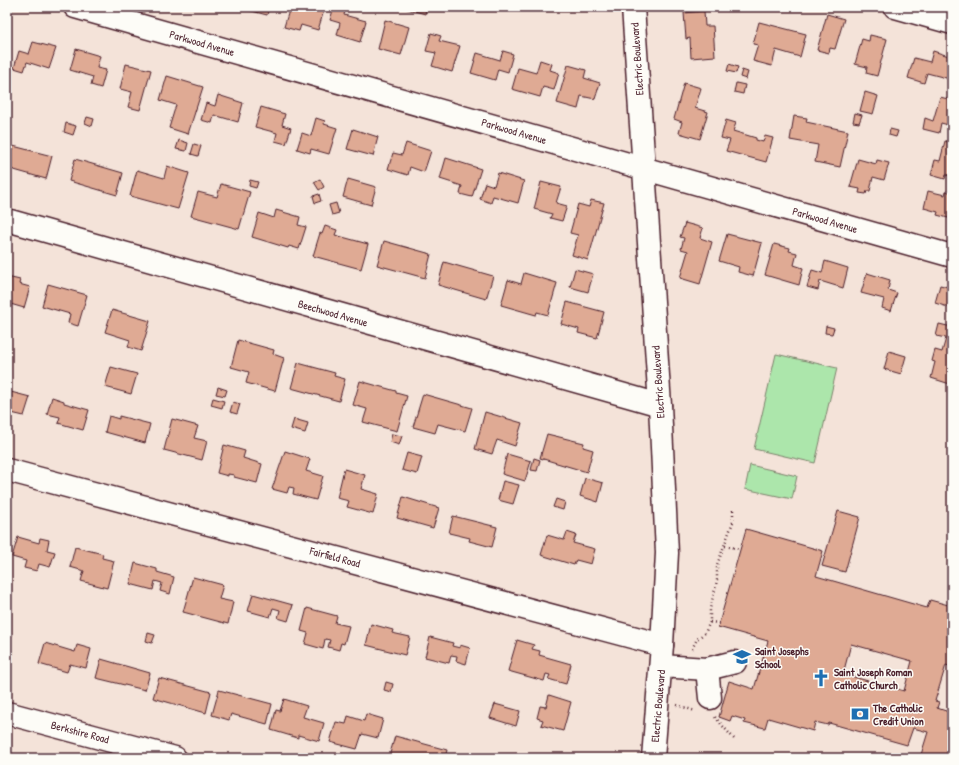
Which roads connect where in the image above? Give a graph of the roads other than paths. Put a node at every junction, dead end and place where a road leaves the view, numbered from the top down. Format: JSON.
{"nodes":[{"id":1,"x":75,"y":7,"type":"edge"},
{"id":2,"x":633,"y":7,"type":"edge"},
{"id":3,"x":895,"y":7,"type":"edge"},
{"id":4,"x":952,"y":23,"type":"edge"},
{"id":5,"x":643,"y":168,"type":"junction"},
{"id":6,"x":7,"y":220,"type":"edge"},
{"id":7,"x":952,"y":256,"type":"edge"},
{"id":8,"x":660,"y":405,"type":"junction"},
{"id":9,"x":7,"y":470,"type":"edge"},
{"id":10,"x":662,"y":645,"type":"junction"},
{"id":11,"x":735,"y":662,"type":"dead end"},
{"id":12,"x":661,"y":666,"type":"junction"},
{"id":13,"x":699,"y":668,"type":"junction"},
{"id":14,"x":710,"y":698,"type":"road end"},
{"id":15,"x":7,"y":713,"type":"edge"},
{"id":16,"x":175,"y":758,"type":"edge"},
{"id":17,"x":653,"y":758,"type":"edge"}],
"edges":[{"from":1,"to":5,"type":"street","name":"Parkwood Avenue"},
{"from":2,"to":5,"type":"street","name":"Electric Boulevard"},
{"from":3,"to":4,"type":"street"},
{"from":5,"to":7,"type":"street","name":"Parkwood Avenue"},
{"from":5,"to":8,"type":"street","name":"Electric Boulevard"},
{"from":6,"to":8,"type":"street","name":"Beechwood Avenue"},
{"from":8,"to":10,"type":"street","name":"Electric Boulevard"},
{"from":9,"to":10,"type":"street","name":"Fairfield Road"},
{"from":10,"to":12,"type":"street","name":"Electric Boulevard"},
{"from":11,"to":13,"type":"street"},
{"from":12,"to":13,"type":"street"},
{"from":12,"to":17,"type":"street","name":"Electric Boulevard"},
{"from":13,"to":14,"type":"street"},
{"from":15,"to":16,"type":"street","name":"Berkshire Road"}]}
